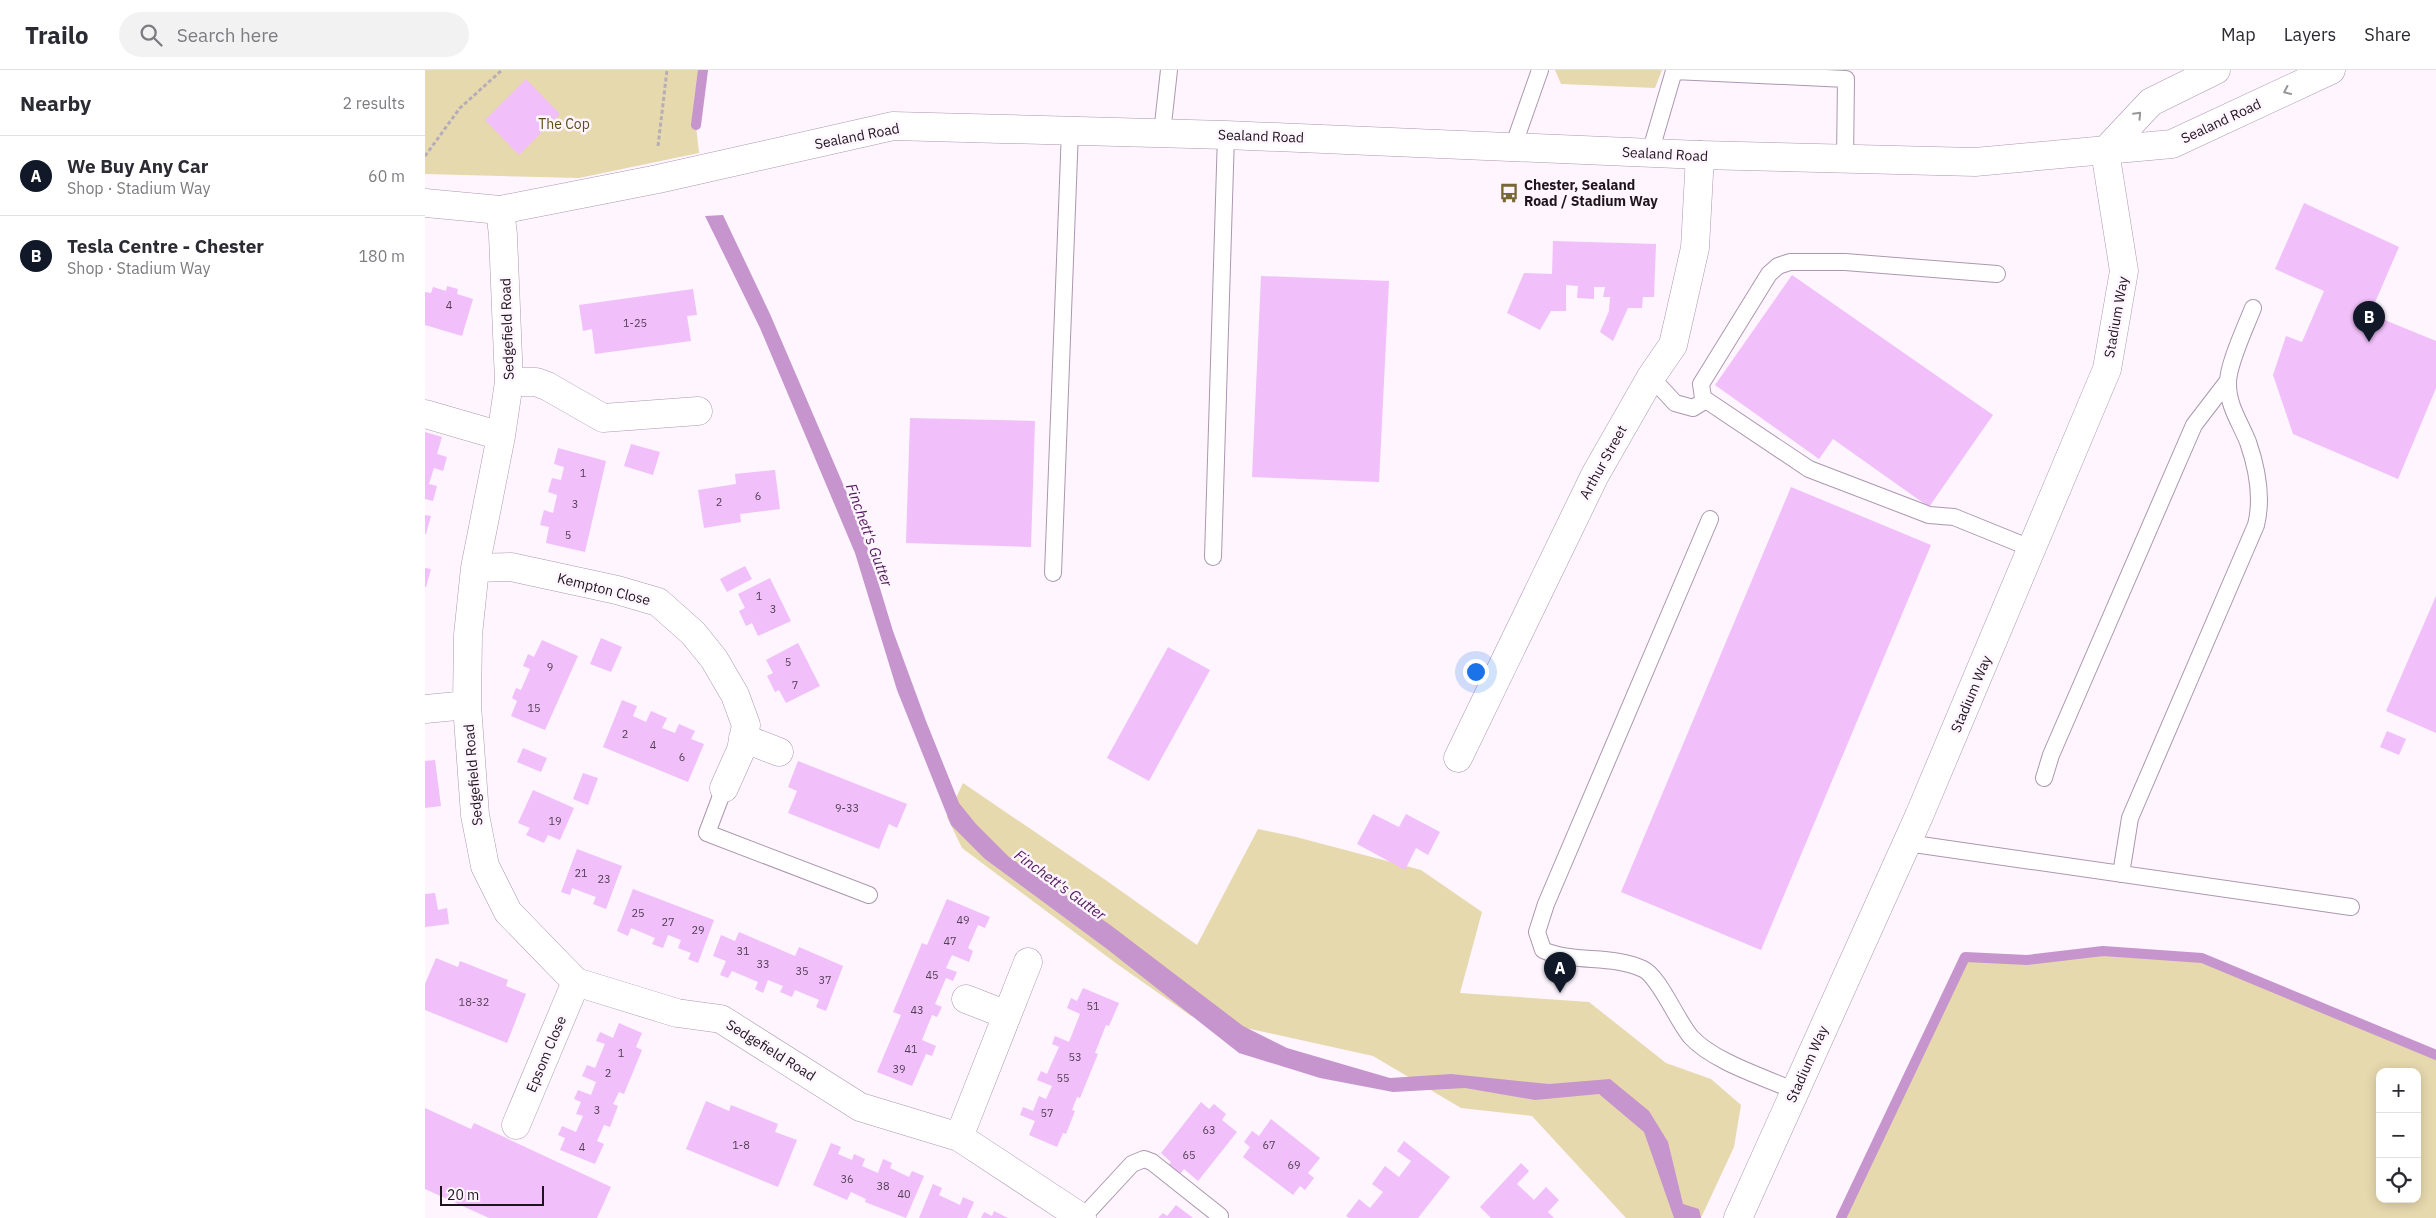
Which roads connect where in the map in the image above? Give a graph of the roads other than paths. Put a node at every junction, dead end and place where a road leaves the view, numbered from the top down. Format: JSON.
{"nodes":[{"id":1,"x":1169,"y":70,"type":"edge"},
{"id":2,"x":1540,"y":70,"type":"edge"},
{"id":3,"x":2216,"y":70,"type":"edge"},
{"id":4,"x":2331,"y":70,"type":"edge"},
{"id":5,"x":1070,"y":130,"type":"junction"},
{"id":6,"x":1162,"y":133,"type":"junction"},
{"id":7,"x":1226,"y":134,"type":"junction"},
{"id":8,"x":1513,"y":147,"type":"junction"},
{"id":9,"x":2105,"y":151,"type":"junction"},
{"id":10,"x":1650,"y":153,"type":"junction"},
{"id":11,"x":1700,"y":155,"type":"junction"},
{"id":12,"x":1845,"y":160,"type":"junction"},
{"id":13,"x":425,"y":203,"type":"edge"},
{"id":14,"x":500,"y":210,"type":"junction"},
{"id":15,"x":1997,"y":274,"type":"dead end"},
{"id":16,"x":2253,"y":308,"type":"dead end"},
{"id":17,"x":1651,"y":377,"type":"junction"},
{"id":18,"x":509,"y":382,"type":"junction"},
{"id":19,"x":2227,"y":382,"type":"junction"},
{"id":20,"x":1706,"y":400,"type":"junction"},
{"id":21,"x":699,"y":411,"type":"dead end"},
{"id":22,"x":425,"y":414,"type":"edge"},
{"id":23,"x":501,"y":436,"type":"junction"},
{"id":24,"x":1710,"y":519,"type":"dead end"},
{"id":25,"x":2033,"y":549,"type":"junction"},
{"id":26,"x":1213,"y":557,"type":"dead end"},
{"id":27,"x":475,"y":568,"type":"junction"},
{"id":28,"x":1053,"y":573,"type":"dead end"},
{"id":29,"x":467,"y":705,"type":"junction"},
{"id":30,"x":425,"y":710,"type":"edge"},
{"id":31,"x":743,"y":738,"type":"junction"},
{"id":32,"x":779,"y":752,"type":"dead end"},
{"id":33,"x":1458,"y":758,"type":"dead end"},
{"id":34,"x":2044,"y":778,"type":"dead end"},
{"id":35,"x":725,"y":788,"type":"joint"},
{"id":36,"x":1907,"y":843,"type":"junction"},
{"id":37,"x":2121,"y":874,"type":"junction"},
{"id":38,"x":869,"y":895,"type":"dead end"},
{"id":39,"x":2351,"y":907,"type":"dead end"},
{"id":40,"x":1028,"y":962,"type":"dead end"},
{"id":41,"x":576,"y":982,"type":"junction"},
{"id":42,"x":966,"y":999,"type":"dead end"},
{"id":43,"x":1007,"y":1016,"type":"junction"},
{"id":44,"x":1795,"y":1091,"type":"junction"},
{"id":45,"x":516,"y":1125,"type":"dead end"},
{"id":46,"x":959,"y":1137,"type":"junction"},
{"id":47,"x":1220,"y":1216,"type":"dead end"},
{"id":48,"x":1082,"y":1218,"type":"edge"},
{"id":49,"x":1738,"y":1218,"type":"edge"}],
"edges":[{"from":1,"to":6,"type":"lane"},
{"from":2,"to":8,"type":"lane"},
{"from":9,"to":3,"type":"street","one_way":true},
{"from":4,"to":9,"type":"street","name":"Sealand Road","one_way":true},
{"from":5,"to":6,"type":"street","name":"Sealand Road"},
{"from":5,"to":14,"type":"street","name":"Sealand Road"},
{"from":5,"to":28,"type":"lane"},
{"from":6,"to":7,"type":"street","name":"Sealand Road"},
{"from":7,"to":8,"type":"street","name":"Sealand Road"},
{"from":7,"to":26,"type":"lane"},
{"from":8,"to":10,"type":"street","name":"Sealand Road"},
{"from":9,"to":12,"type":"street","name":"Sealand Road"},
{"from":9,"to":25,"type":"street","name":"Stadium Way"},
{"from":10,"to":11,"type":"street","name":"Sealand Road"},
{"from":10,"to":12,"type":"lane"},
{"from":11,"to":12,"type":"street","name":"Sealand Road"},
{"from":11,"to":17,"type":"street","name":"Arthur Street"},
{"from":13,"to":14,"type":"street","name":"Sealand Road"},
{"from":14,"to":18,"type":"street","name":"Sedgefield Road"},
{"from":15,"to":20,"type":"lane"},
{"from":16,"to":19,"type":"lane"},
{"from":17,"to":20,"type":"lane"},
{"from":17,"to":33,"type":"street","name":"Arthur Street"},
{"from":18,"to":21,"type":"street"},
{"from":18,"to":23,"type":"street","name":"Sedgefield Road"},
{"from":19,"to":34,"type":"lane"},
{"from":19,"to":37,"type":"lane"},
{"from":20,"to":25,"type":"lane"},
{"from":22,"to":23,"type":"street"},
{"from":23,"to":27,"type":"street","name":"Sedgefield Road"},
{"from":24,"to":44,"type":"lane"},
{"from":25,"to":36,"type":"street","name":"Stadium Way"},
{"from":27,"to":29,"type":"street","name":"Sedgefield Road"},
{"from":27,"to":31,"type":"street","name":"Kempton Close"},
{"from":29,"to":30,"type":"street"},
{"from":29,"to":41,"type":"street","name":"Sedgefield Road"},
{"from":31,"to":32,"type":"street"},
{"from":31,"to":35,"type":"street","name":"Kempton Close"},
{"from":35,"to":38,"type":"lane"},
{"from":36,"to":37,"type":"lane"},
{"from":36,"to":44,"type":"street","name":"Stadium Way"},
{"from":37,"to":39,"type":"lane"},
{"from":40,"to":43,"type":"street"},
{"from":41,"to":45,"type":"street","name":"Epsom Close"},
{"from":41,"to":46,"type":"street","name":"Sedgefield Road"},
{"from":42,"to":43,"type":"street"},
{"from":43,"to":46,"type":"street"},
{"from":44,"to":49,"type":"street","name":"Stadium Way"},
{"from":46,"to":48,"type":"street","name":"Sedgefield Road"},
{"from":47,"to":48,"type":"lane"}]}
